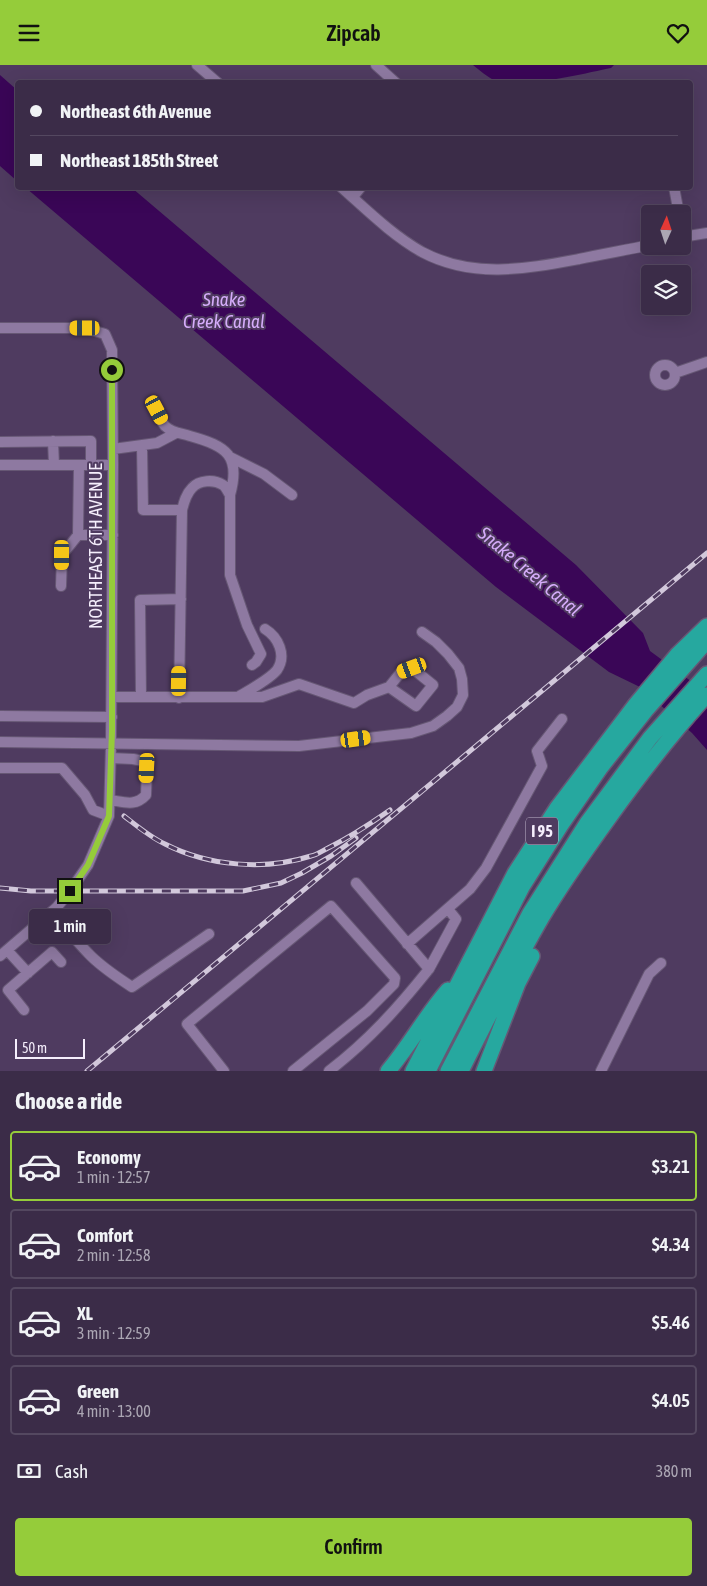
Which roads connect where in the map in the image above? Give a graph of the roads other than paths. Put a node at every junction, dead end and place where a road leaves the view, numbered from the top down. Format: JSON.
{"nodes":[{"id":1,"x":197,"y":65,"type":"edge"},
{"id":2,"x":376,"y":65,"type":"edge"},
{"id":3,"x":214,"y":80,"type":"edge"},
{"id":4,"x":393,"y":80,"type":"edge"},
{"id":5,"x":345,"y":190,"type":"edge"},
{"id":6,"x":359,"y":190,"type":"edge"},
{"id":7,"x":675,"y":190,"type":"edge"},
{"id":8,"x":353,"y":197,"type":"junction"},
{"id":9,"x":677,"y":205,"type":"edge"},
{"id":10,"x":707,"y":233,"type":"edge"},
{"id":11,"x":691,"y":234,"type":"edge"},
{"id":12,"x":641,"y":247,"type":"edge"},
{"id":13,"x":0,"y":328,"type":"edge"},
{"id":14,"x":707,"y":362,"type":"edge"},
{"id":15,"x":674,"y":373,"type":"dead end"},
{"id":16,"x":153,"y":402,"type":"dead end"},
{"id":17,"x":176,"y":433,"type":"junction"},
{"id":18,"x":53,"y":441,"type":"junction"},
{"id":19,"x":0,"y":442,"type":"edge"},
{"id":20,"x":142,"y":446,"type":"junction"},
{"id":21,"x":113,"y":449,"type":"junction"},
{"id":22,"x":230,"y":457,"type":"junction"},
{"id":23,"x":0,"y":465,"type":"edge"},
{"id":24,"x":54,"y":465,"type":"junction"},
{"id":25,"x":80,"y":465,"type":"junction"},
{"id":26,"x":91,"y":465,"type":"junction"},
{"id":27,"x":113,"y":465,"type":"junction"},
{"id":28,"x":230,"y":495,"type":"junction"},
{"id":29,"x":292,"y":495,"type":"dead end"},
{"id":30,"x":182,"y":510,"type":"junction"},
{"id":31,"x":78,"y":535,"type":"junction"},
{"id":32,"x":113,"y":535,"type":"junction"},
{"id":33,"x":61,"y":586,"type":"dead end"},
{"id":34,"x":181,"y":599,"type":"junction"},
{"id":35,"x":707,"y":626,"type":"edge"},
{"id":36,"x":265,"y":629,"type":"dead end"},
{"id":37,"x":422,"y":632,"type":"dead end"},
{"id":38,"x":707,"y":641,"type":"edge"},
{"id":39,"x":683,"y":658,"type":"junction"},
{"id":40,"x":252,"y":665,"type":"dead end"},
{"id":41,"x":707,"y":674,"type":"edge"},
{"id":42,"x":389,"y":687,"type":"dead end"},
{"id":43,"x":707,"y":695,"type":"edge"},
{"id":44,"x":112,"y":697,"type":"junction"},
{"id":45,"x":141,"y":697,"type":"junction"},
{"id":46,"x":179,"y":697,"type":"junction"},
{"id":47,"x":237,"y":698,"type":"junction"},
{"id":48,"x":641,"y":707,"type":"junction"},
{"id":49,"x":0,"y":716,"type":"edge"},
{"id":50,"x":112,"y":717,"type":"junction"},
{"id":51,"x":562,"y":719,"type":"dead end"},
{"id":52,"x":671,"y":724,"type":"junction"},
{"id":53,"x":0,"y":742,"type":"edge"},
{"id":54,"x":111,"y":744,"type":"junction"},
{"id":55,"x":111,"y":759,"type":"junction"},
{"id":56,"x":0,"y":768,"type":"edge"},
{"id":57,"x":110,"y":800,"type":"junction"},
{"id":58,"x":109,"y":816,"type":"junction"},
{"id":59,"x":569,"y":875,"type":"junction"},
{"id":60,"x":356,"y":883,"type":"dead end"},
{"id":61,"x":448,"y":909,"type":"junction"},
{"id":62,"x":49,"y":914,"type":"junction"},
{"id":63,"x":209,"y":934,"type":"dead end"},
{"id":64,"x":407,"y":944,"type":"junction"},
{"id":65,"x":4,"y":953,"type":"edge"},
{"id":66,"x":62,"y":962,"type":"dead end"},
{"id":67,"x":661,"y":963,"type":"dead end"},
{"id":68,"x":429,"y":969,"type":"junction"},
{"id":69,"x":465,"y":970,"type":"junction"},
{"id":70,"x":28,"y":973,"type":"junction"},
{"id":71,"x":24,"y":1010,"type":"dead end"},
{"id":72,"x":224,"y":1071,"type":"edge"},
{"id":73,"x":294,"y":1071,"type":"edge"},
{"id":74,"x":329,"y":1071,"type":"edge"},
{"id":75,"x":388,"y":1071,"type":"edge"},
{"id":76,"x":413,"y":1071,"type":"edge"},
{"id":77,"x":428,"y":1071,"type":"edge"},
{"id":78,"x":448,"y":1071,"type":"edge"},
{"id":79,"x":461,"y":1071,"type":"edge"},
{"id":80,"x":484,"y":1071,"type":"edge"},
{"id":81,"x":601,"y":1071,"type":"edge"}],
"edges":[{"from":1,"to":3,"type":"street"},
{"from":2,"to":4,"type":"street"},
{"from":5,"to":8,"type":"street"},
{"from":6,"to":8,"type":"street"},
{"from":7,"to":9,"type":"street"},
{"from":8,"to":12,"type":"street"},
{"from":10,"to":11,"type":"street"},
{"from":13,"to":21,"type":"street","name":"NORTHEAST 6TH AVENUE"},
{"from":14,"to":15,"type":"street"},
{"from":16,"to":17,"type":"street"},
{"from":17,"to":20,"type":"street"},
{"from":17,"to":22,"type":"street"},
{"from":18,"to":19,"type":"street"},
{"from":18,"to":24,"type":"street"},
{"from":18,"to":26,"type":"street"},
{"from":20,"to":21,"type":"street"},
{"from":20,"to":30,"type":"street"},
{"from":21,"to":27,"type":"street","name":"NORTHEAST 6TH AVENUE"},
{"from":22,"to":28,"type":"street"},
{"from":22,"to":29,"type":"street"},
{"from":23,"to":24,"type":"street"},
{"from":24,"to":25,"type":"street"},
{"from":25,"to":26,"type":"street"},
{"from":25,"to":31,"type":"street"},
{"from":26,"to":27,"type":"street"},
{"from":27,"to":32,"type":"street","name":"NORTHEAST 6TH AVENUE"},
{"from":28,"to":30,"type":"street"},
{"from":28,"to":40,"type":"street"},
{"from":30,"to":34,"type":"street"},
{"from":31,"to":32,"type":"street"},
{"from":31,"to":33,"type":"street"},
{"from":32,"to":44,"type":"street","name":"NORTHEAST 6TH AVENUE"},
{"from":34,"to":45,"type":"street"},
{"from":34,"to":46,"type":"street"},
{"from":35,"to":39,"type":"highway","number":"I 95"},
{"from":36,"to":47,"type":"street"},
{"from":37,"to":54,"type":"street"},
{"from":38,"to":39,"type":"highway"},
{"from":39,"to":48,"type":"highway","number":"I 95"},
{"from":41,"to":52,"type":"highway"},
{"from":42,"to":47,"type":"street"},
{"from":43,"to":52,"type":"highway","number":"I 95"},
{"from":44,"to":45,"type":"street"},
{"from":44,"to":50,"type":"street","name":"NORTHEAST 6TH AVENUE"},
{"from":45,"to":46,"type":"street"},
{"from":46,"to":47,"type":"street"},
{"from":48,"to":69,"type":"highway","number":"I 95"},
{"from":48,"to":77,"type":"highway"},
{"from":49,"to":50,"type":"street"},
{"from":50,"to":54,"type":"street","name":"NORTHEAST 6TH AVENUE"},
{"from":51,"to":61,"type":"street"},
{"from":52,"to":59,"type":"highway","number":"I 95"},
{"from":52,"to":78,"type":"highway"},
{"from":53,"to":54,"type":"street"},
{"from":54,"to":55,"type":"street","name":"NORTHEAST 6TH AVENUE"},
{"from":55,"to":57,"type":"street"},
{"from":55,"to":57,"type":"street"},
{"from":56,"to":58,"type":"street"},
{"from":57,"to":58,"type":"street"},
{"from":58,"to":62,"type":"street"},
{"from":59,"to":79,"type":"highway","number":"I 95"},
{"from":59,"to":80,"type":"highway"},
{"from":60,"to":64,"type":"street"},
{"from":61,"to":64,"type":"street"},
{"from":61,"to":68,"type":"street"},
{"from":62,"to":63,"type":"street"},
{"from":62,"to":65,"type":"street"},
{"from":64,"to":68,"type":"street"},
{"from":65,"to":70,"type":"street"},
{"from":66,"to":70,"type":"street"},
{"from":67,"to":81,"type":"street"},
{"from":68,"to":74,"type":"street"},
{"from":69,"to":75,"type":"highway"},
{"from":69,"to":76,"type":"highway","number":"I 95"},
{"from":70,"to":71,"type":"street"},
{"from":72,"to":73,"type":"street"}]}
